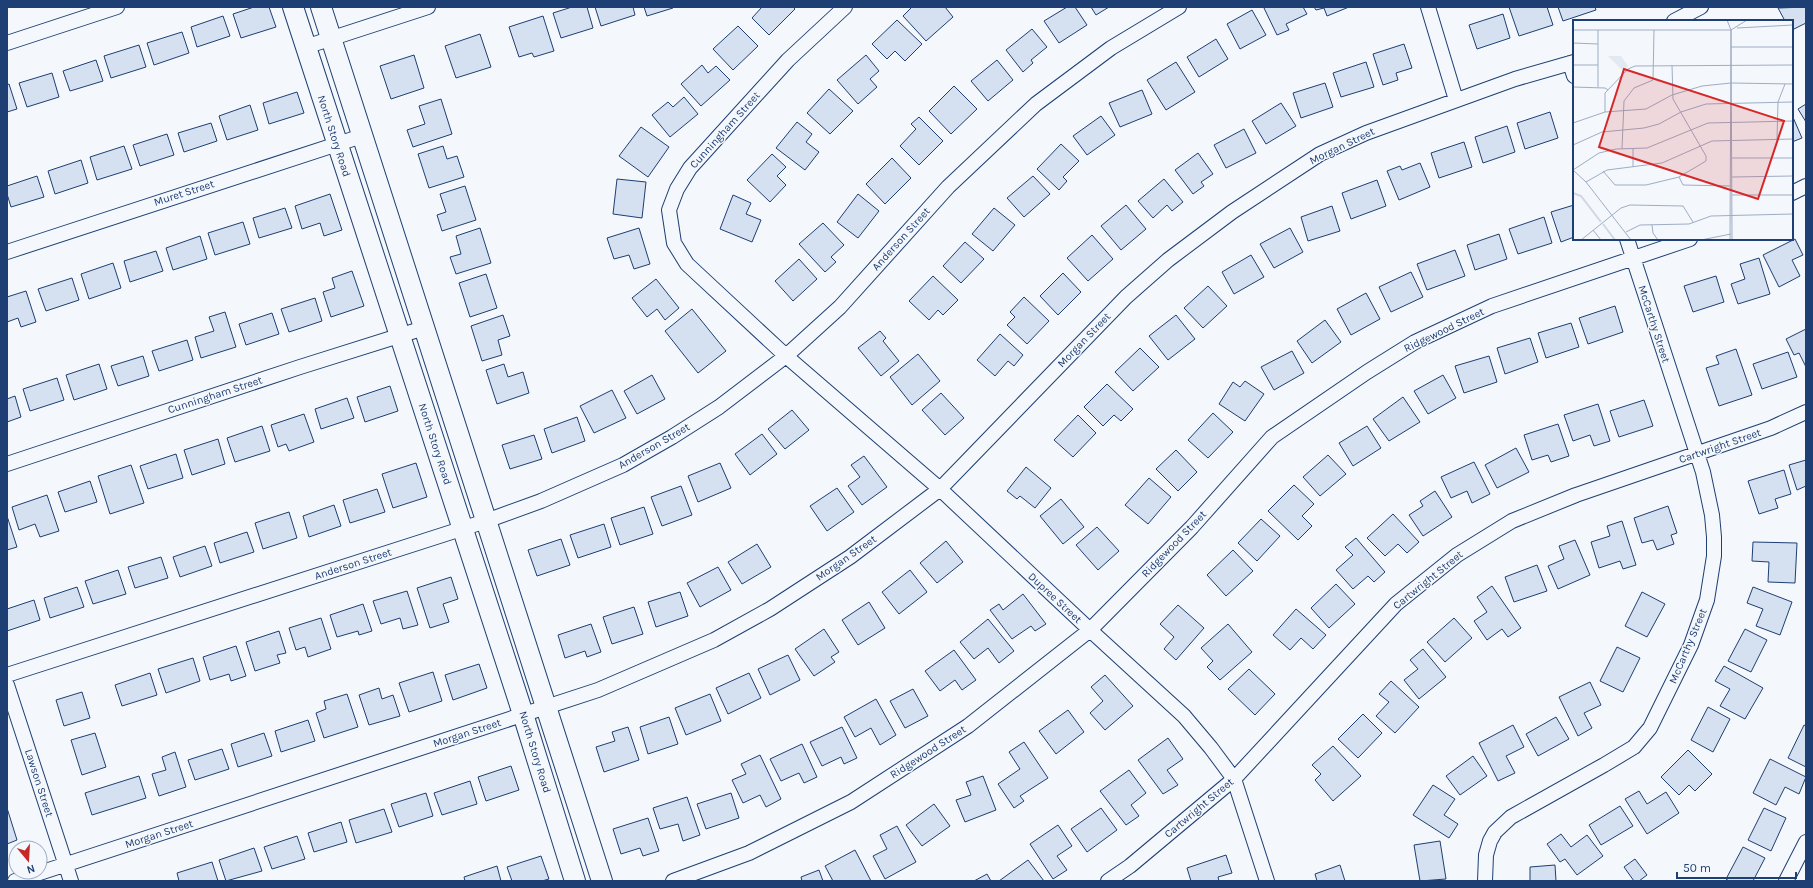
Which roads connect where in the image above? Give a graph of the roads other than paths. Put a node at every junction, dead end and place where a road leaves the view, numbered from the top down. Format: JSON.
{"nodes":[{"id":1,"x":117,"y":7,"type":"edge"},
{"id":2,"x":293,"y":7,"type":"edge"},
{"id":3,"x":321,"y":7,"type":"edge"},
{"id":4,"x":428,"y":7,"type":"edge"},
{"id":5,"x":845,"y":7,"type":"edge"},
{"id":6,"x":1179,"y":7,"type":"edge"},
{"id":7,"x":1428,"y":7,"type":"edge"},
{"id":8,"x":1701,"y":7,"type":"edge"},
{"id":9,"x":1676,"y":20,"type":"edge"},
{"id":10,"x":331,"y":38,"type":"junction"},
{"id":11,"x":7,"y":43,"type":"edge"},
{"id":12,"x":305,"y":47,"type":"junction"},
{"id":13,"x":1573,"y":67,"type":"edge"},
{"id":14,"x":1456,"y":100,"type":"junction"},
{"id":15,"x":362,"y":136,"type":"junction"},
{"id":16,"x":336,"y":144,"type":"junction"},
{"id":17,"x":1806,"y":186,"type":"edge"},
{"id":18,"x":1793,"y":192,"type":"edge"},
{"id":19,"x":1627,"y":240,"type":"edge"},
{"id":20,"x":1687,"y":240,"type":"edge"},
{"id":21,"x":7,"y":252,"type":"edge"},
{"id":22,"x":1633,"y":259,"type":"junction"},
{"id":23,"x":424,"y":328,"type":"junction"},
{"id":24,"x":400,"y":336,"type":"junction"},
{"id":25,"x":786,"y":356,"type":"junction"},
{"id":26,"x":1806,"y":412,"type":"edge"},
{"id":27,"x":1696,"y":454,"type":"junction"},
{"id":28,"x":7,"y":464,"type":"edge"},
{"id":29,"x":940,"y":489,"type":"junction"},
{"id":30,"x":486,"y":521,"type":"junction"},
{"id":31,"x":462,"y":528,"type":"junction"},
{"id":32,"x":1090,"y":630,"type":"junction"},
{"id":33,"x":7,"y":675,"type":"edge"},
{"id":34,"x":7,"y":686,"type":"edge"},
{"id":35,"x":546,"y":706,"type":"junction"},
{"id":36,"x":523,"y":714,"type":"junction"},
{"id":37,"x":1234,"y":779,"type":"junction"},
{"id":38,"x":1806,"y":842,"type":"edge"},
{"id":39,"x":66,"y":864,"type":"junction"},
{"id":40,"x":15,"y":881,"type":"edge"},
{"id":41,"x":71,"y":881,"type":"edge"},
{"id":42,"x":575,"y":881,"type":"edge"},
{"id":43,"x":602,"y":881,"type":"edge"},
{"id":44,"x":673,"y":881,"type":"edge"},
{"id":45,"x":1108,"y":881,"type":"edge"},
{"id":46,"x":1267,"y":881,"type":"edge"},
{"id":47,"x":1485,"y":881,"type":"edge"},
{"id":48,"x":1786,"y":881,"type":"edge"}],
"edges":[{"from":1,"to":11,"type":"street"},
{"from":2,"to":12,"type":"main road","name":"North Story Road"},
{"from":3,"to":10,"type":"main road"},
{"from":4,"to":10,"type":"street"},
{"from":5,"to":25,"type":"street","name":"Cunningham Street"},
{"from":6,"to":25,"type":"street","name":"Anderson Street"},
{"from":7,"to":14,"type":"street"},
{"from":8,"to":9,"type":"street"},
{"from":10,"to":12,"type":"street"},
{"from":10,"to":15,"type":"main road"},
{"from":12,"to":16,"type":"main road","name":"North Story Road"},
{"from":13,"to":14,"type":"street","name":"Morgan Street"},
{"from":14,"to":29,"type":"street","name":"Morgan Street"},
{"from":15,"to":16,"type":"street","name":"Muret Street"},
{"from":15,"to":23,"type":"main road"},
{"from":16,"to":21,"type":"street","name":"Muret Street"},
{"from":16,"to":24,"type":"main road","name":"North Story Road"},
{"from":17,"to":18,"type":"street"},
{"from":19,"to":22,"type":"street","name":"McCarthy Street"},
{"from":20,"to":22,"type":"street","name":"Ridgewood Street"},
{"from":22,"to":27,"type":"street","name":"McCarthy Street"},
{"from":22,"to":32,"type":"street","name":"Ridgewood Street"},
{"from":23,"to":24,"type":"street","name":"Cunningham Street"},
{"from":23,"to":30,"type":"main road"},
{"from":24,"to":28,"type":"street","name":"Cunningham Street"},
{"from":24,"to":31,"type":"main road","name":"North Story Road"},
{"from":25,"to":29,"type":"street","name":"Dupree Street"},
{"from":25,"to":30,"type":"street","name":"Anderson Street"},
{"from":26,"to":27,"type":"street","name":"Cartwright Street"},
{"from":27,"to":37,"type":"street","name":"Cartwright Street"},
{"from":27,"to":47,"type":"street","name":"McCarthy Street"},
{"from":29,"to":32,"type":"street","name":"Dupree Street"},
{"from":29,"to":35,"type":"street","name":"Morgan Street"},
{"from":30,"to":31,"type":"street","name":"Anderson Street"},
{"from":30,"to":35,"type":"main road"},
{"from":31,"to":33,"type":"street","name":"Anderson Street"},
{"from":31,"to":36,"type":"main road","name":"North Story Road"},
{"from":32,"to":37,"type":"street","name":"Dupree Street"},
{"from":32,"to":44,"type":"street","name":"Ridgewood Street"},
{"from":34,"to":39,"type":"street","name":"Lawson Street"},
{"from":35,"to":36,"type":"street","name":"Morgan Street"},
{"from":35,"to":43,"type":"main road"},
{"from":36,"to":39,"type":"street","name":"Morgan Street"},
{"from":36,"to":42,"type":"main road","name":"North Story Road"},
{"from":37,"to":45,"type":"street","name":"Cartwright Street"},
{"from":37,"to":46,"type":"street","name":"Dupree Street"},
{"from":38,"to":48,"type":"street"},
{"from":39,"to":40,"type":"street","name":"Morgan Street"},
{"from":39,"to":41,"type":"street","name":"Lawson Street"}]}
